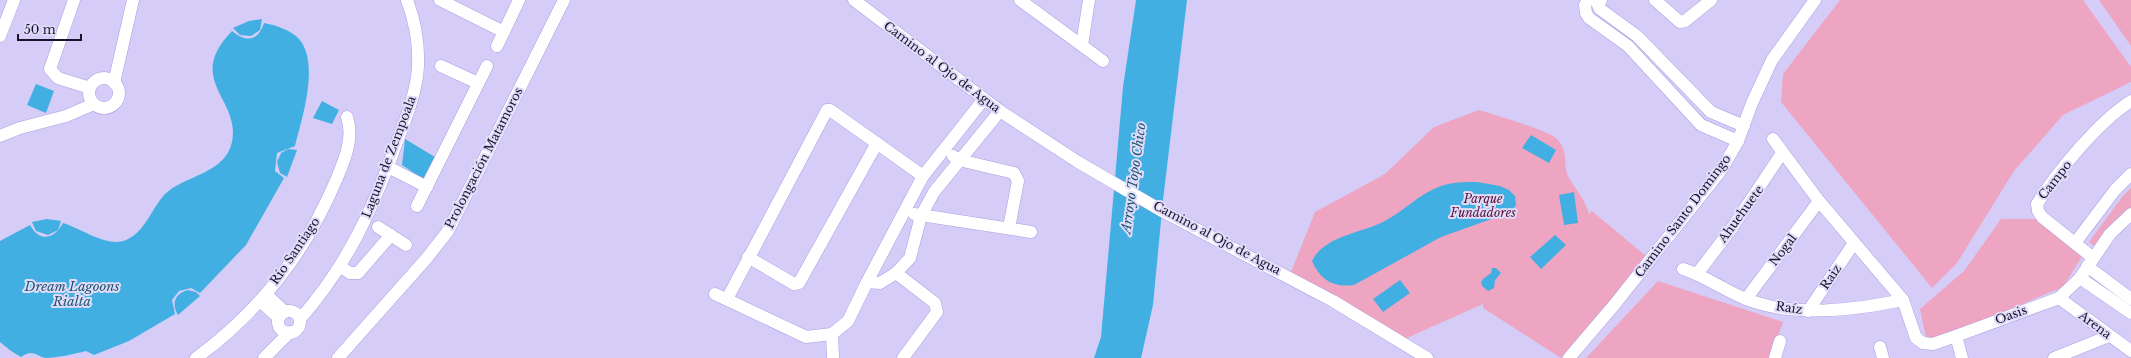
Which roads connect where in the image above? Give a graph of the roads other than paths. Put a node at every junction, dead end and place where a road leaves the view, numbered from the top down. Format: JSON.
{"nodes":[{"id":1,"x":14,"y":0,"type":"edge"},
{"id":2,"x":74,"y":0,"type":"edge"},
{"id":3,"x":133,"y":0,"type":"edge"},
{"id":4,"x":407,"y":0,"type":"edge"},
{"id":5,"x":440,"y":0,"type":"edge"},
{"id":6,"x":519,"y":0,"type":"edge"},
{"id":7,"x":564,"y":0,"type":"edge"},
{"id":8,"x":854,"y":0,"type":"edge"},
{"id":9,"x":1020,"y":0,"type":"edge"},
{"id":10,"x":1089,"y":0,"type":"edge"},
{"id":11,"x":1588,"y":0,"type":"edge"},
{"id":12,"x":1601,"y":0,"type":"edge"},
{"id":13,"x":1656,"y":0,"type":"edge"},
{"id":14,"x":1710,"y":0,"type":"edge"},
{"id":15,"x":1815,"y":0,"type":"edge"},
{"id":16,"x":868,"y":5,"type":"edge"},
{"id":17,"x":504,"y":32,"type":"junction"},
{"id":18,"x":0,"y":36,"type":"edge"},
{"id":19,"x":1082,"y":45,"type":"junction"},
{"id":20,"x":497,"y":46,"type":"dead end"},
{"id":21,"x":1104,"y":61,"type":"dead end"},
{"id":22,"x":441,"y":66,"type":"dead end"},
{"id":23,"x":487,"y":66,"type":"dead end"},
{"id":24,"x":114,"y":82,"type":"junction"},
{"id":25,"x":478,"y":83,"type":"junction"},
{"id":26,"x":90,"y":88,"type":"junction"},
{"id":27,"x":984,"y":99,"type":"junction"},
{"id":28,"x":2131,"y":101,"type":"edge"},
{"id":29,"x":94,"y":104,"type":"junction"},
{"id":30,"x":1000,"y":111,"type":"junction"},
{"id":31,"x":347,"y":117,"type":"dead end"},
{"id":32,"x":1744,"y":126,"type":"junction"},
{"id":33,"x":0,"y":136,"type":"edge"},
{"id":34,"x":1773,"y":139,"type":"dead end"},
{"id":35,"x":1738,"y":141,"type":"junction"},
{"id":36,"x":878,"y":144,"type":"junction"},
{"id":37,"x":943,"y":150,"type":"junction"},
{"id":38,"x":1782,"y":153,"type":"junction"},
{"id":39,"x":959,"y":160,"type":"junction"},
{"id":40,"x":388,"y":167,"type":"junction"},
{"id":41,"x":2131,"y":174,"type":"edge"},
{"id":42,"x":923,"y":176,"type":"junction"},
{"id":43,"x":427,"y":187,"type":"junction"},
{"id":44,"x":1819,"y":201,"type":"junction"},
{"id":45,"x":417,"y":206,"type":"dead end"},
{"id":46,"x":905,"y":211,"type":"junction"},
{"id":47,"x":2131,"y":214,"type":"edge"},
{"id":48,"x":921,"y":216,"type":"junction"},
{"id":49,"x":378,"y":227,"type":"dead end"},
{"id":50,"x":1009,"y":228,"type":"junction"},
{"id":51,"x":1031,"y":232,"type":"dead end"},
{"id":52,"x":391,"y":235,"type":"junction"},
{"id":53,"x":1854,"y":243,"type":"junction"},
{"id":54,"x":2076,"y":243,"type":"junction"},
{"id":55,"x":406,"y":245,"type":"dead end"},
{"id":56,"x":748,"y":257,"type":"junction"},
{"id":57,"x":2090,"y":262,"type":"junction"},
{"id":58,"x":341,"y":267,"type":"junction"},
{"id":59,"x":1683,"y":269,"type":"dead end"},
{"id":60,"x":896,"y":273,"type":"junction"},
{"id":61,"x":1697,"y":274,"type":"junction"},
{"id":62,"x":2080,"y":278,"type":"junction"},
{"id":63,"x":867,"y":282,"type":"junction"},
{"id":64,"x":715,"y":294,"type":"dead end"},
{"id":65,"x":263,"y":297,"type":"junction"},
{"id":66,"x":2059,"y":298,"type":"junction"},
{"id":67,"x":1746,"y":299,"type":"junction"},
{"id":68,"x":2131,"y":299,"type":"edge"},
{"id":69,"x":727,"y":300,"type":"junction"},
{"id":70,"x":1903,"y":300,"type":"junction"},
{"id":71,"x":2130,"y":309,"type":"edge"},
{"id":72,"x":1808,"y":310,"type":"junction"},
{"id":73,"x":282,"y":315,"type":"junction"},
{"id":74,"x":300,"y":319,"type":"junction"},
{"id":75,"x":290,"y":332,"type":"junction"},
{"id":76,"x":832,"y":334,"type":"junction"},
{"id":77,"x":1956,"y":336,"type":"junction"},
{"id":78,"x":2109,"y":336,"type":"junction"},
{"id":79,"x":1780,"y":340,"type":"dead end"},
{"id":80,"x":2131,"y":351,"type":"edge"},
{"id":81,"x":1571,"y":356,"type":"edge"},
{"id":82,"x":196,"y":358,"type":"edge"},
{"id":83,"x":264,"y":358,"type":"edge"},
{"id":84,"x":338,"y":358,"type":"edge"},
{"id":85,"x":833,"y":358,"type":"edge"},
{"id":86,"x":903,"y":358,"type":"edge"},
{"id":87,"x":1427,"y":358,"type":"edge"},
{"id":88,"x":1775,"y":358,"type":"edge"},
{"id":89,"x":1962,"y":358,"type":"edge"},
{"id":90,"x":2054,"y":358,"type":"edge"}],
"edges":[{"from":1,"to":18,"type":"street"},
{"from":2,"to":26,"type":"street"},
{"from":3,"to":24,"type":"street"},
{"from":4,"to":40,"type":"street","name":"Laguna de Zempoala"},
{"from":5,"to":17,"type":"street"},
{"from":6,"to":17,"type":"street"},
{"from":7,"to":84,"type":"street","name":"Prolongación Matamoros"},
{"from":8,"to":16,"type":"street","name":"Camino al Ojo de Agua"},
{"from":9,"to":19,"type":"street"},
{"from":10,"to":19,"type":"street"},
{"from":11,"to":35,"type":"street"},
{"from":12,"to":32,"type":"street"},
{"from":13,"to":14,"type":"street"},
{"from":15,"to":32,"type":"street","name":"Camino Santo Domingo"},
{"from":16,"to":27,"type":"street","name":"Camino al Ojo de Agua"},
{"from":17,"to":20,"type":"street"},
{"from":19,"to":21,"type":"street"},
{"from":22,"to":25,"type":"street"},
{"from":23,"to":25,"type":"street"},
{"from":24,"to":26,"type":"street"},
{"from":24,"to":29,"type":"street"},
{"from":25,"to":43,"type":"street"},
{"from":26,"to":29,"type":"street"},
{"from":27,"to":30,"type":"street","name":"Camino al Ojo de Agua"},
{"from":27,"to":37,"type":"street"},
{"from":28,"to":54,"type":"street","name":"Campo"},
{"from":29,"to":33,"type":"street"},
{"from":30,"to":39,"type":"street"},
{"from":30,"to":87,"type":"street","name":"Camino al Ojo de Agua"},
{"from":31,"to":65,"type":"street","name":"Río Santiago"},
{"from":32,"to":35,"type":"street","name":"Camino Santo Domingo"},
{"from":34,"to":38,"type":"street"},
{"from":35,"to":81,"type":"street","name":"Camino Santo Domingo"},
{"from":36,"to":42,"type":"street"},
{"from":36,"to":56,"type":"street"},
{"from":36,"to":56,"type":"street"},
{"from":37,"to":39,"type":"street"},
{"from":37,"to":42,"type":"street"},
{"from":38,"to":44,"type":"street"},
{"from":38,"to":61,"type":"street","name":"Ahuehuete"},
{"from":39,"to":48,"type":"street"},
{"from":39,"to":50,"type":"street"},
{"from":40,"to":43,"type":"street"},
{"from":40,"to":58,"type":"street","name":"Laguna de Zempoala"},
{"from":41,"to":54,"type":"street"},
{"from":42,"to":46,"type":"street"},
{"from":43,"to":45,"type":"street"},
{"from":44,"to":53,"type":"street"},
{"from":44,"to":67,"type":"street","name":"Nogal"},
{"from":46,"to":48,"type":"street"},
{"from":46,"to":63,"type":"street"},
{"from":47,"to":57,"type":"street","name":"Oasis"},
{"from":48,"to":50,"type":"street"},
{"from":48,"to":60,"type":"street"},
{"from":49,"to":52,"type":"street"},
{"from":50,"to":51,"type":"street"},
{"from":52,"to":55,"type":"street"},
{"from":52,"to":58,"type":"street"},
{"from":53,"to":70,"type":"street"},
{"from":53,"to":72,"type":"street","name":"Raiz"},
{"from":54,"to":57,"type":"street","name":"Campo"},
{"from":56,"to":69,"type":"street"},
{"from":57,"to":62,"type":"street","name":"Oasis"},
{"from":57,"to":68,"type":"street","name":"Campo"},
{"from":58,"to":74,"type":"street","name":"Laguna de Zempoala"},
{"from":59,"to":61,"type":"street","name":"Raíz"},
{"from":60,"to":63,"type":"street"},
{"from":60,"to":86,"type":"street"},
{"from":61,"to":67,"type":"street","name":"Raíz"},
{"from":62,"to":66,"type":"street","name":"Oasis"},
{"from":62,"to":71,"type":"street"},
{"from":63,"to":76,"type":"street"},
{"from":64,"to":69,"type":"street"},
{"from":65,"to":73,"type":"street"},
{"from":65,"to":82,"type":"street","name":"Río Santiago"},
{"from":66,"to":77,"type":"street","name":"Oasis"},
{"from":66,"to":78,"type":"street","name":"Arena"},
{"from":67,"to":72,"type":"street","name":"Raíz"},
{"from":69,"to":76,"type":"street"},
{"from":70,"to":72,"type":"street","name":"Raíz"},
{"from":70,"to":77,"type":"street","name":"Oasis"},
{"from":73,"to":74,"type":"street"},
{"from":73,"to":75,"type":"street"},
{"from":74,"to":75,"type":"street"},
{"from":75,"to":83,"type":"street"},
{"from":76,"to":85,"type":"street"},
{"from":77,"to":89,"type":"street"},
{"from":78,"to":80,"type":"street","name":"Arena"},
{"from":78,"to":90,"type":"street"},
{"from":79,"to":88,"type":"street"}]}
